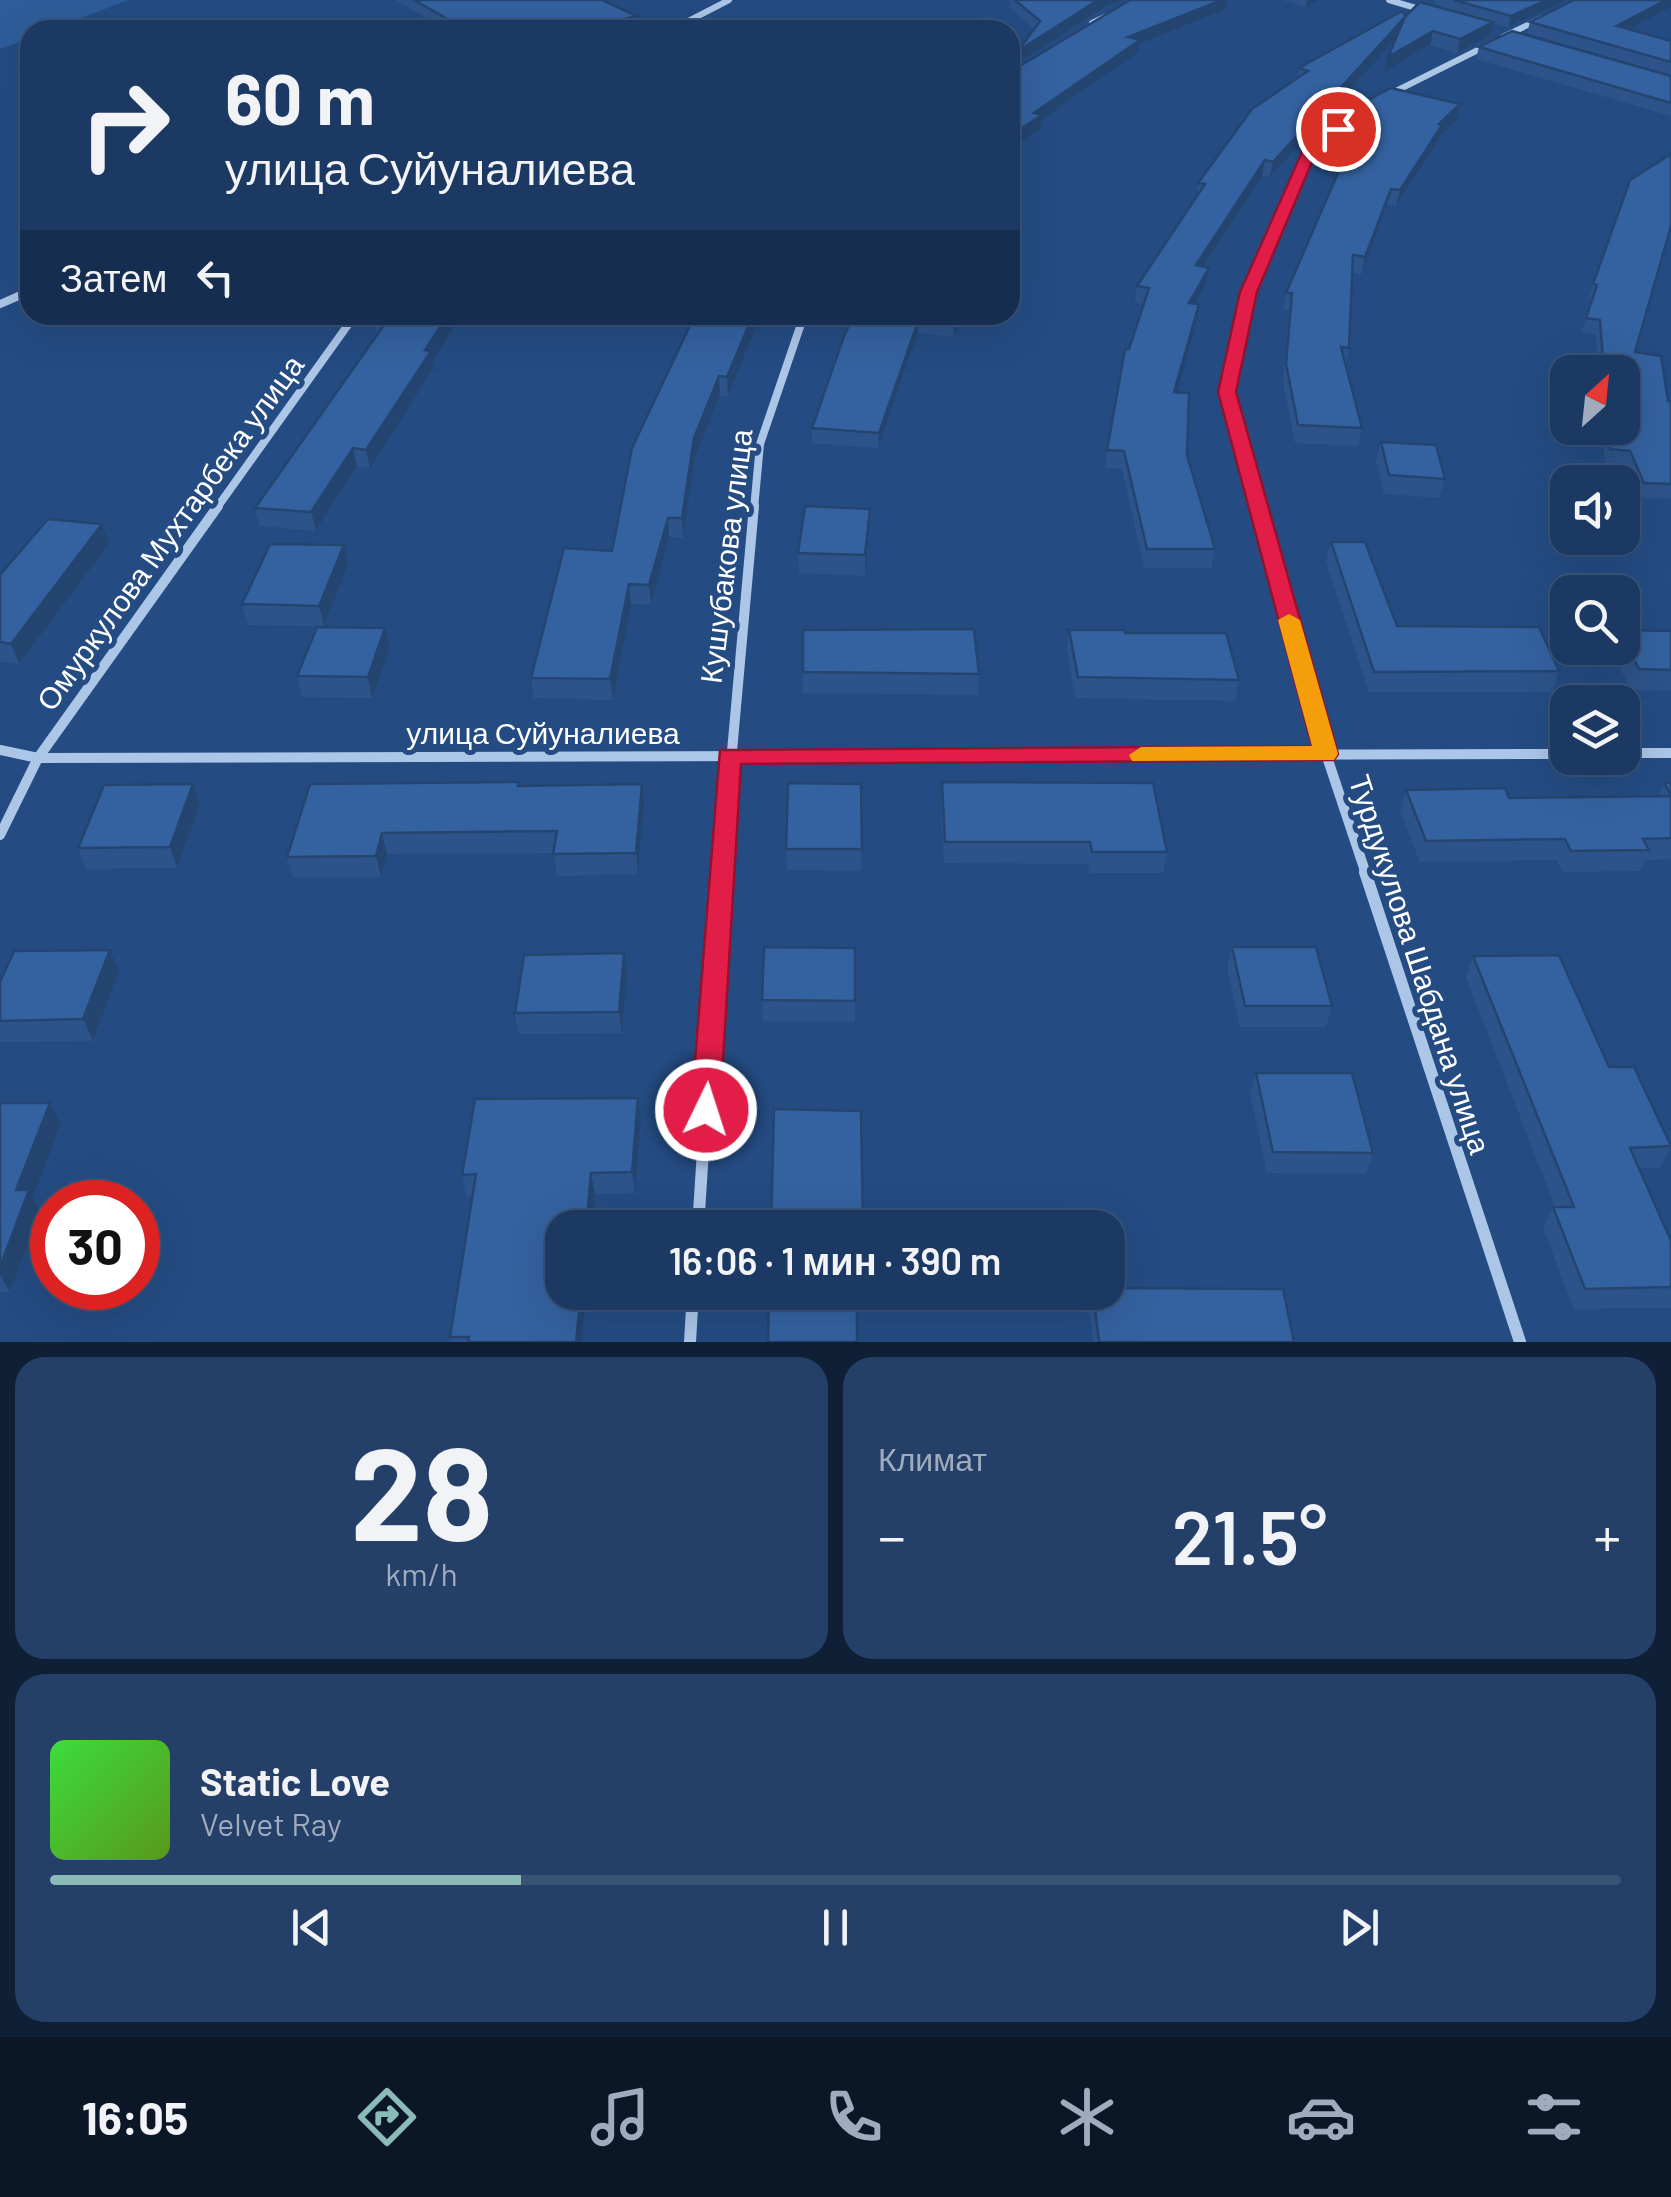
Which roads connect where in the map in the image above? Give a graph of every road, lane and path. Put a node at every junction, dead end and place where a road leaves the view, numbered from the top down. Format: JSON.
{"nodes":[{"id":1,"x":730,"y":0,"type":"edge"},
{"id":2,"x":1141,"y":0,"type":"edge"},
{"id":3,"x":1389,"y":0,"type":"edge"},
{"id":4,"x":1560,"y":8,"type":"edge"},
{"id":5,"x":1440,"y":15,"type":"edge"},
{"id":6,"x":691,"y":20,"type":"edge"},
{"id":7,"x":1492,"y":29,"type":"edge"},
{"id":8,"x":1076,"y":34,"type":"edge"},
{"id":9,"x":1509,"y":34,"type":"junction"},
{"id":10,"x":1527,"y":40,"type":"edge"},
{"id":11,"x":348,"y":325,"type":"edge"},
{"id":12,"x":801,"y":325,"type":"edge"},
{"id":13,"x":0,"y":750,"type":"edge"},
{"id":14,"x":1671,"y":753,"type":"edge"},
{"id":15,"x":1326,"y":754,"type":"junction"},
{"id":16,"x":1550,"y":754,"type":"edge"},
{"id":17,"x":1640,"y":754,"type":"edge"},
{"id":18,"x":729,"y":756,"type":"junction"},
{"id":19,"x":38,"y":758,"type":"junction"},
{"id":20,"x":0,"y":834,"type":"edge"},
{"id":21,"x":699,"y":1210,"type":"edge"},
{"id":22,"x":693,"y":1310,"type":"edge"},
{"id":23,"x":690,"y":1342,"type":"edge"},
{"id":24,"x":1520,"y":1342,"type":"edge"}],
"edges":[{"from":1,"to":6,"type":"street"},
{"from":2,"to":8,"type":"street"},
{"from":3,"to":5,"type":"street"},
{"from":4,"to":9,"type":"street","name":"Турдукулова Шабдана улица"},
{"from":7,"to":9,"type":"street"},
{"from":9,"to":10,"type":"street"},
{"from":9,"to":15,"type":"street","name":"Турдукулова Шабдана улица"},
{"from":11,"to":19,"type":"street","name":"Омуркулова Мухтарбека улица"},
{"from":12,"to":18,"type":"street","name":"Кушубакова улица"},
{"from":13,"to":19,"type":"street","name":"улица Суйуналиева"},
{"from":14,"to":17,"type":"street"},
{"from":15,"to":16,"type":"street","name":"улица Суйуналиева"},
{"from":15,"to":18,"type":"street","name":"улица Суйуналиева"},
{"from":15,"to":24,"type":"street","name":"Турдукулова Шабдана улица"},
{"from":18,"to":19,"type":"street","name":"улица Суйуналиева"},
{"from":18,"to":21,"type":"street","name":"Кушубакова улица"},
{"from":19,"to":20,"type":"street","name":"Омуркулова Мухтарбека улица"},
{"from":22,"to":23,"type":"street"}]}
